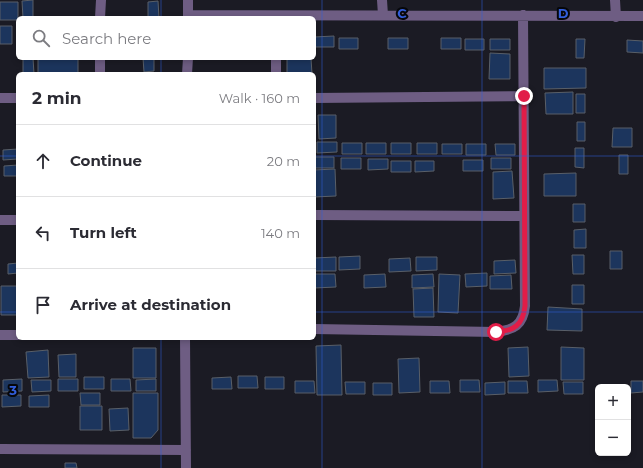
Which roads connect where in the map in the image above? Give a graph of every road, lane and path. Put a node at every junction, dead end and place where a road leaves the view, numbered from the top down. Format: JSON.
{"nodes":[{"id":1,"x":101,"y":0,"type":"edge"},
{"id":2,"x":188,"y":0,"type":"edge"},
{"id":3,"x":382,"y":0,"type":"edge"},
{"id":4,"x":615,"y":0,"type":"edge"},
{"id":5,"x":383,"y":15,"type":"junction"},
{"id":6,"x":523,"y":15,"type":"junction"},
{"id":7,"x":100,"y":16,"type":"edge"},
{"id":8,"x":188,"y":16,"type":"edge"},
{"id":9,"x":275,"y":16,"type":"edge"},
{"id":10,"x":643,"y":16,"type":"edge"},
{"id":11,"x":616,"y":17,"type":"junction"},
{"id":12,"x":100,"y":60,"type":"edge"},
{"id":13,"x":188,"y":60,"type":"edge"},
{"id":14,"x":276,"y":60,"type":"edge"},
{"id":15,"x":100,"y":72,"type":"edge"},
{"id":16,"x":187,"y":72,"type":"edge"},
{"id":17,"x":276,"y":72,"type":"edge"},
{"id":18,"x":524,"y":96,"type":"junction"},
{"id":19,"x":0,"y":98,"type":"edge"},
{"id":20,"x":16,"y":98,"type":"edge"},
{"id":21,"x":316,"y":98,"type":"edge"},
{"id":22,"x":316,"y":215,"type":"edge"},
{"id":23,"x":524,"y":216,"type":"junction"},
{"id":24,"x":0,"y":220,"type":"edge"},
{"id":25,"x":16,"y":220,"type":"edge"},
{"id":26,"x":316,"y":330,"type":"edge"},
{"id":27,"x":0,"y":335,"type":"edge"},
{"id":28,"x":16,"y":335,"type":"edge"},
{"id":29,"x":185,"y":340,"type":"edge"},
{"id":30,"x":0,"y":449,"type":"edge"},
{"id":31,"x":186,"y":450,"type":"junction"},
{"id":32,"x":186,"y":468,"type":"edge"}],
"edges":[{"from":1,"to":7,"type":"street"},
{"from":2,"to":8,"type":"street"},
{"from":3,"to":5,"type":"street"},
{"from":4,"to":11,"type":"street"},
{"from":5,"to":6,"type":"street"},
{"from":5,"to":9,"type":"street"},
{"from":6,"to":11,"type":"street"},
{"from":6,"to":18,"type":"street"},
{"from":8,"to":9,"type":"street"},
{"from":10,"to":11,"type":"street"},
{"from":12,"to":15,"type":"street"},
{"from":13,"to":16,"type":"street"},
{"from":14,"to":17,"type":"street"},
{"from":18,"to":21,"type":"street"},
{"from":18,"to":23,"type":"street"},
{"from":19,"to":20,"type":"street"},
{"from":22,"to":23,"type":"street"},
{"from":23,"to":26,"type":"street"},
{"from":24,"to":25,"type":"street"},
{"from":27,"to":28,"type":"street"},
{"from":29,"to":31,"type":"street"},
{"from":30,"to":31,"type":"street"},
{"from":31,"to":32,"type":"street"}]}
